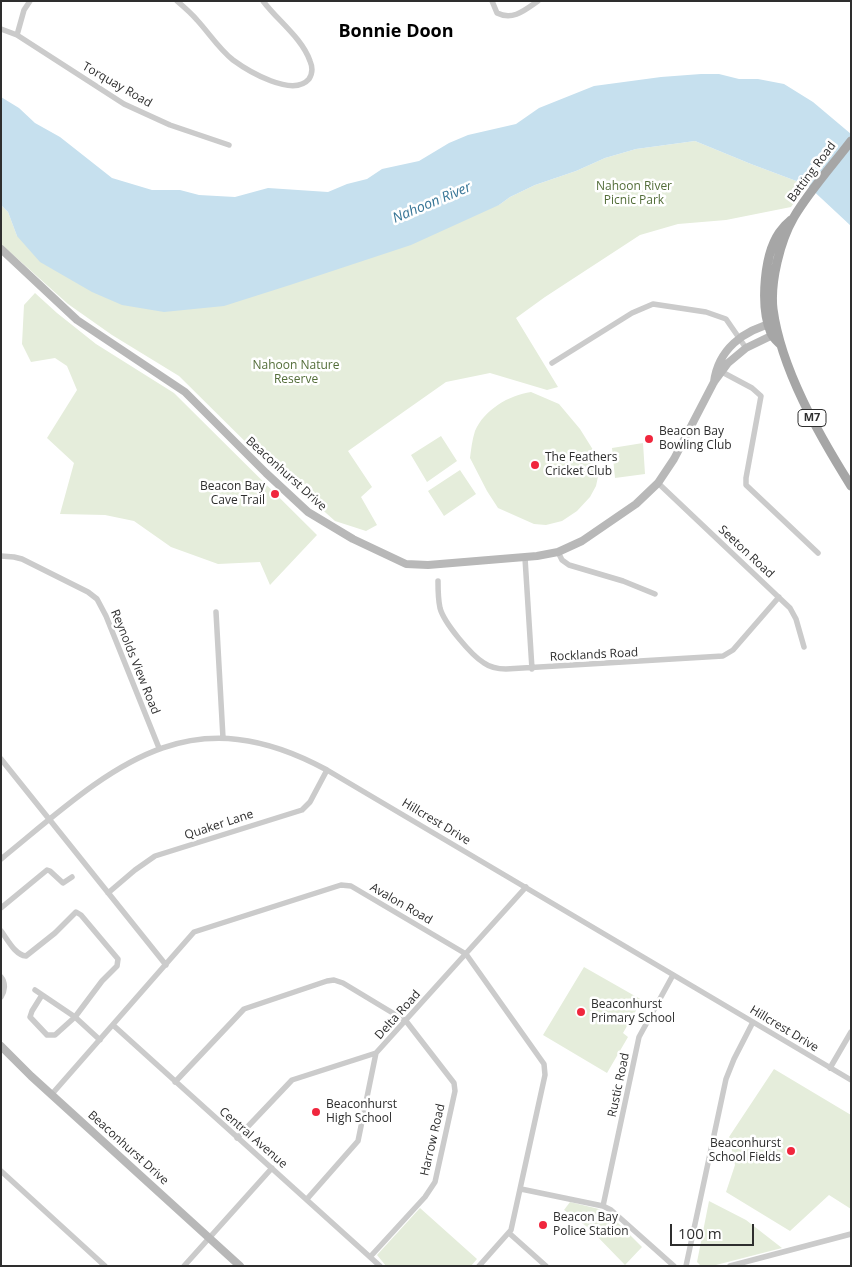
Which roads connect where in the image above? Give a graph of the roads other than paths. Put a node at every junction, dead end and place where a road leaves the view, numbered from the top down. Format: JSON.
{"nodes":[{"id":1,"x":30,"y":1,"type":"edge"},
{"id":2,"x":177,"y":1,"type":"edge"},
{"id":3,"x":263,"y":1,"type":"edge"},
{"id":4,"x":492,"y":1,"type":"edge"},
{"id":5,"x":538,"y":1,"type":"edge"},
{"id":6,"x":1,"y":29,"type":"edge"},
{"id":7,"x":16,"y":35,"type":"junction"},
{"id":8,"x":851,"y":141,"type":"edge"},
{"id":9,"x":229,"y":145,"type":"dead end"},
{"id":10,"x":1,"y":249,"type":"edge"},
{"id":11,"x":772,"y":323,"type":"junction"},
{"id":12,"x":775,"y":334,"type":"junction"},
{"id":13,"x":739,"y":338,"type":"junction"},
{"id":14,"x":746,"y":348,"type":"junction"},
{"id":15,"x":552,"y":363,"type":"dead end"},
{"id":16,"x":722,"y":372,"type":"junction"},
{"id":17,"x":714,"y":382,"type":"junction"},
{"id":18,"x":658,"y":483,"type":"junction"},
{"id":19,"x":851,"y":486,"type":"edge"},
{"id":20,"x":558,"y":552,"type":"junction"},
{"id":21,"x":818,"y":552,"type":"dead end"},
{"id":22,"x":1,"y":556,"type":"edge"},
{"id":23,"x":525,"y":558,"type":"junction"},
{"id":24,"x":438,"y":581,"type":"dead end"},
{"id":25,"x":655,"y":594,"type":"dead end"},
{"id":26,"x":780,"y":597,"type":"junction"},
{"id":27,"x":216,"y":612,"type":"dead end"},
{"id":28,"x":804,"y":647,"type":"dead end"},
{"id":29,"x":532,"y":669,"type":"junction"},
{"id":30,"x":224,"y":738,"type":"junction"},
{"id":31,"x":159,"y":748,"type":"junction"},
{"id":32,"x":1,"y":759,"type":"edge"},
{"id":33,"x":327,"y":770,"type":"junction"},
{"id":34,"x":50,"y":819,"type":"junction"},
{"id":35,"x":1,"y":859,"type":"edge"},
{"id":36,"x":72,"y":876,"type":"dead end"},
{"id":37,"x":526,"y":888,"type":"junction"},
{"id":38,"x":108,"y":893,"type":"junction"},
{"id":39,"x":1,"y":908,"type":"edge"},
{"id":40,"x":1,"y":931,"type":"edge"},
{"id":41,"x":466,"y":954,"type":"junction"},
{"id":42,"x":166,"y":965,"type":"junction"},
{"id":43,"x":674,"y":975,"type":"junction"},
{"id":44,"x":1,"y":977,"type":"edge"},
{"id":45,"x":34,"y":990,"type":"dead end"},
{"id":46,"x":42,"y":994,"type":"junction"},
{"id":47,"x":1,"y":997,"type":"edge"},
{"id":48,"x":75,"y":1017,"type":"junction"},
{"id":49,"x":406,"y":1021,"type":"junction"},
{"id":50,"x":753,"y":1022,"type":"junction"},
{"id":51,"x":113,"y":1025,"type":"junction"},
{"id":52,"x":851,"y":1032,"type":"edge"},
{"id":53,"x":100,"y":1040,"type":"junction"},
{"id":54,"x":2,"y":1050,"type":"edge"},
{"id":55,"x":376,"y":1053,"type":"junction"},
{"id":56,"x":830,"y":1068,"type":"junction"},
{"id":57,"x":851,"y":1080,"type":"edge"},
{"id":58,"x":175,"y":1082,"type":"junction"},
{"id":59,"x":52,"y":1094,"type":"junction"},
{"id":60,"x":237,"y":1138,"type":"junction"},
{"id":61,"x":272,"y":1168,"type":"junction"},
{"id":62,"x":1,"y":1171,"type":"edge"},
{"id":63,"x":521,"y":1189,"type":"junction"},
{"id":64,"x":307,"y":1199,"type":"junction"},
{"id":65,"x":603,"y":1206,"type":"junction"},
{"id":66,"x":509,"y":1233,"type":"junction"},
{"id":67,"x":851,"y":1234,"type":"edge"},
{"id":68,"x":209,"y":1238,"type":"junction"},
{"id":69,"x":370,"y":1257,"type":"junction"},
{"id":70,"x":105,"y":1266,"type":"edge"},
{"id":71,"x":184,"y":1266,"type":"edge"},
{"id":72,"x":240,"y":1266,"type":"edge"},
{"id":73,"x":380,"y":1266,"type":"edge"},
{"id":74,"x":479,"y":1266,"type":"edge"},
{"id":75,"x":546,"y":1266,"type":"edge"},
{"id":76,"x":674,"y":1266,"type":"edge"},
{"id":77,"x":686,"y":1266,"type":"edge"},
{"id":78,"x":730,"y":1266,"type":"edge"}],
"edges":[{"from":1,"to":7,"type":"street"},
{"from":2,"to":3,"type":"street"},
{"from":4,"to":5,"type":"street"},
{"from":6,"to":7,"type":"street","name":"Torquay Road"},
{"from":7,"to":9,"type":"street","name":"Torquay Road"},
{"from":8,"to":11,"type":"main road","name":"Batting Road","number":"M7"},
{"from":10,"to":23,"type":"street","name":"Beaconhurst Drive"},
{"from":11,"to":12,"type":"main road","name":"Batting Road","number":"M7"},
{"from":11,"to":13,"type":"street","name":"Beaconhurst Drive"},
{"from":12,"to":14,"type":"street","name":"Beaconhurst Drive"},
{"from":12,"to":19,"type":"main road","name":"Batting Road","number":"M7"},
{"from":13,"to":14,"type":"street"},
{"from":13,"to":15,"type":"street"},
{"from":13,"to":17,"type":"street","name":"Beaconhurst Drive"},
{"from":14,"to":16,"type":"street","name":"Beaconhurst Drive"},
{"from":16,"to":17,"type":"street","name":"Beaconhurst Drive"},
{"from":16,"to":21,"type":"street"},
{"from":17,"to":18,"type":"street","name":"Beaconhurst Drive"},
{"from":18,"to":20,"type":"street","name":"Beaconhurst Drive"},
{"from":18,"to":26,"type":"street","name":"Seeton Road"},
{"from":20,"to":23,"type":"street","name":"Beaconhurst Drive"},
{"from":20,"to":25,"type":"street"},
{"from":22,"to":31,"type":"street","name":"Reynolds View Road"},
{"from":23,"to":29,"type":"street"},
{"from":24,"to":29,"type":"street","name":"Rocklands Road"},
{"from":26,"to":28,"type":"street","name":"Seeton Road"},
{"from":26,"to":29,"type":"street","name":"Rocklands Road"},
{"from":27,"to":30,"type":"street"},
{"from":30,"to":31,"type":"street","name":"Hillcrest Drive"},
{"from":30,"to":33,"type":"street","name":"Hillcrest Drive"},
{"from":31,"to":34,"type":"street","name":"Hillcrest Drive"},
{"from":32,"to":34,"type":"street"},
{"from":33,"to":37,"type":"street","name":"Hillcrest Drive"},
{"from":33,"to":38,"type":"street","name":"Quaker Lane"},
{"from":34,"to":35,"type":"street","name":"Hillcrest Drive"},
{"from":34,"to":38,"type":"street"},
{"from":36,"to":39,"type":"street"},
{"from":37,"to":41,"type":"street","name":"Delta Road"},
{"from":37,"to":43,"type":"street","name":"Hillcrest Drive"},
{"from":38,"to":42,"type":"street"},
{"from":40,"to":48,"type":"street"},
{"from":41,"to":42,"type":"street","name":"Avalon Road"},
{"from":41,"to":49,"type":"street","name":"Delta Road"},
{"from":41,"to":63,"type":"street","name":"Avalon Road"},
{"from":42,"to":51,"type":"street","name":"Avalon Road"},
{"from":43,"to":50,"type":"street","name":"Hillcrest Drive"},
{"from":43,"to":65,"type":"street","name":"Rustic Road"},
{"from":44,"to":47,"type":"street"},
{"from":45,"to":46,"type":"street"},
{"from":46,"to":48,"type":"street"},
{"from":46,"to":48,"type":"street"},
{"from":48,"to":53,"type":"street"},
{"from":49,"to":55,"type":"street","name":"Delta Road"},
{"from":49,"to":58,"type":"street"},
{"from":49,"to":69,"type":"street","name":"Harrow Road"},
{"from":50,"to":56,"type":"street","name":"Hillcrest Drive"},
{"from":50,"to":77,"type":"street"},
{"from":51,"to":53,"type":"street","name":"Avalon Road"},
{"from":51,"to":58,"type":"street","name":"Central Avenue"},
{"from":52,"to":56,"type":"street"},
{"from":53,"to":59,"type":"street","name":"Avalon Road"},
{"from":54,"to":59,"type":"street","name":"Beaconhurst Drive"},
{"from":55,"to":60,"type":"street"},
{"from":55,"to":64,"type":"street","name":"Delta Road"},
{"from":56,"to":57,"type":"street","name":"Hillcrest Drive"},
{"from":58,"to":60,"type":"street","name":"Central Avenue"},
{"from":59,"to":68,"type":"street","name":"Beaconhurst Drive"},
{"from":60,"to":61,"type":"street","name":"Central Avenue"},
{"from":61,"to":64,"type":"street","name":"Central Avenue"},
{"from":61,"to":68,"type":"street"},
{"from":62,"to":70,"type":"street"},
{"from":63,"to":65,"type":"street"},
{"from":63,"to":66,"type":"street","name":"Avalon Road"},
{"from":64,"to":69,"type":"street","name":"Central Avenue"},
{"from":65,"to":76,"type":"street"},
{"from":66,"to":74,"type":"street","name":"Avalon Road"},
{"from":66,"to":75,"type":"street"},
{"from":67,"to":78,"type":"street"},
{"from":68,"to":71,"type":"street"},
{"from":68,"to":72,"type":"street","name":"Beaconhurst Drive"},
{"from":69,"to":73,"type":"street","name":"Central Avenue"}]}
